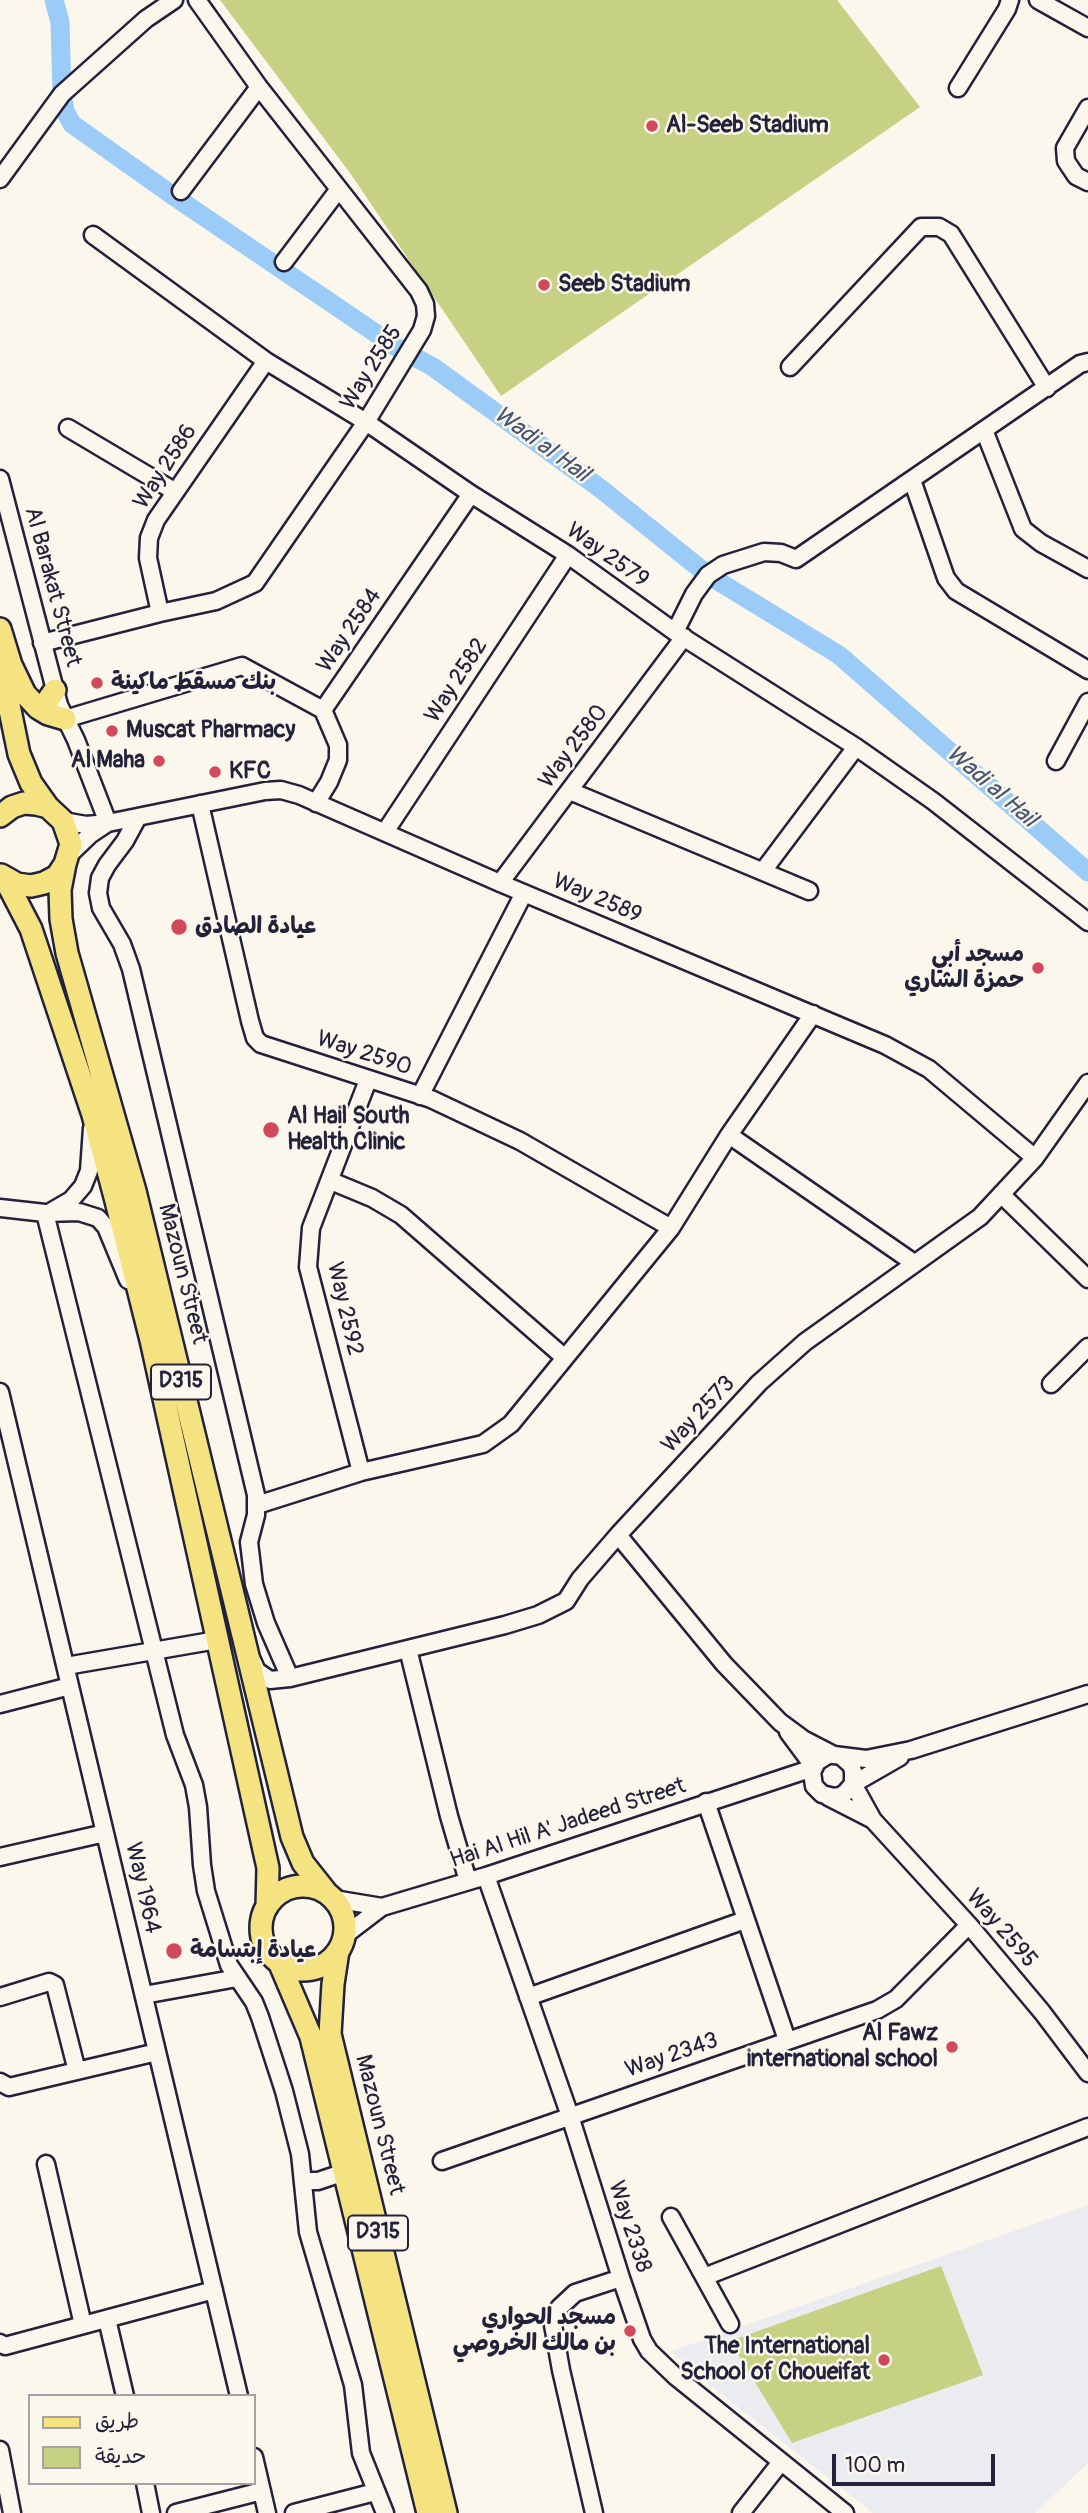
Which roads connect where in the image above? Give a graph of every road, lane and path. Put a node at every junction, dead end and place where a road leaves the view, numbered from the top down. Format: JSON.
{"nodes":[{"id":1,"x":174,"y":0,"type":"edge"},
{"id":2,"x":197,"y":0,"type":"edge"},
{"id":3,"x":1010,"y":0,"type":"edge"},
{"id":4,"x":1038,"y":0,"type":"edge"},
{"id":5,"x":1062,"y":6,"type":"edge"},
{"id":6,"x":1088,"y":28,"type":"edge"},
{"id":7,"x":259,"y":88,"type":"junction"},
{"id":8,"x":958,"y":88,"type":"dead end"},
{"id":9,"x":1088,"y":108,"type":"edge"},
{"id":10,"x":0,"y":178,"type":"edge"},
{"id":11,"x":1088,"y":182,"type":"edge"},
{"id":12,"x":339,"y":189,"type":"junction"},
{"id":13,"x":181,"y":191,"type":"dead end"},
{"id":14,"x":93,"y":235,"type":"dead end"},
{"id":15,"x":284,"y":262,"type":"dead end"},
{"id":16,"x":267,"y":360,"type":"junction"},
{"id":17,"x":1088,"y":362,"type":"edge"},
{"id":18,"x":790,"y":367,"type":"dead end"},
{"id":19,"x":1047,"y":388,"type":"junction"},
{"id":20,"x":366,"y":422,"type":"junction"},
{"id":21,"x":68,"y":428,"type":"dead end"},
{"id":22,"x":984,"y":430,"type":"junction"},
{"id":23,"x":0,"y":479,"type":"edge"},
{"id":24,"x":912,"y":480,"type":"junction"},
{"id":25,"x":174,"y":491,"type":"junction"},
{"id":26,"x":471,"y":494,"type":"junction"},
{"id":27,"x":568,"y":555,"type":"junction"},
{"id":28,"x":1088,"y":569,"type":"edge"},
{"id":29,"x":160,"y":613,"type":"junction"},
{"id":30,"x":0,"y":629,"type":"edge"},
{"id":31,"x":680,"y":634,"type":"junction"},
{"id":32,"x":42,"y":643,"type":"junction"},
{"id":33,"x":0,"y":661,"type":"edge"},
{"id":34,"x":1088,"y":670,"type":"edge"},
{"id":35,"x":55,"y":690,"type":"junction"},
{"id":36,"x":1088,"y":702,"type":"edge"},
{"id":37,"x":35,"y":705,"type":"junction"},
{"id":38,"x":323,"y":710,"type":"junction"},
{"id":39,"x":65,"y":719,"type":"junction"},
{"id":40,"x":856,"y":747,"type":"junction"},
{"id":41,"x":1056,"y":761,"type":"dead end"},
{"id":42,"x":570,"y":791,"type":"junction"},
{"id":43,"x":316,"y":803,"type":"junction"},
{"id":44,"x":200,"y":804,"type":"junction"},
{"id":45,"x":56,"y":814,"type":"junction"},
{"id":46,"x":0,"y":816,"type":"edge"},
{"id":47,"x":138,"y":817,"type":"junction"},
{"id":48,"x":108,"y":823,"type":"junction"},
{"id":49,"x":385,"y":832,"type":"junction"},
{"id":50,"x":67,"y":860,"type":"junction"},
{"id":51,"x":763,"y":871,"type":"junction"},
{"id":52,"x":2,"y":875,"type":"edge"},
{"id":53,"x":500,"y":883,"type":"junction"},
{"id":54,"x":809,"y":891,"type":"dead end"},
{"id":55,"x":524,"y":893,"type":"junction"},
{"id":56,"x":1088,"y":922,"type":"edge"},
{"id":57,"x":813,"y":1014,"type":"junction"},
{"id":58,"x":368,"y":1080,"type":"junction"},
{"id":59,"x":1088,"y":1083,"type":"edge"},
{"id":60,"x":420,"y":1096,"type":"junction"},
{"id":61,"x":93,"y":1115,"type":"junction"},
{"id":62,"x":729,"y":1135,"type":"junction"},
{"id":63,"x":1035,"y":1158,"type":"junction"},
{"id":64,"x":331,"y":1181,"type":"junction"},
{"id":65,"x":1001,"y":1194,"type":"junction"},
{"id":66,"x":0,"y":1208,"type":"edge"},
{"id":67,"x":48,"y":1213,"type":"junction"},
{"id":68,"x":671,"y":1228,"type":"junction"},
{"id":69,"x":914,"y":1263,"type":"junction"},
{"id":70,"x":1088,"y":1279,"type":"edge"},
{"id":71,"x":151,"y":1340,"type":"junction"},
{"id":72,"x":1088,"y":1347,"type":"edge"},
{"id":73,"x":565,"y":1358,"type":"junction"},
{"id":74,"x":1051,"y":1384,"type":"dead end"},
{"id":75,"x":0,"y":1392,"type":"edge"},
{"id":76,"x":3,"y":1418,"type":"edge"},
{"id":77,"x":361,"y":1472,"type":"junction"},
{"id":78,"x":257,"y":1505,"type":"junction"},
{"id":79,"x":618,"y":1535,"type":"junction"},
{"id":80,"x":243,"y":1636,"type":"junction"},
{"id":81,"x":217,"y":1640,"type":"junction"},
{"id":82,"x":408,"y":1648,"type":"junction"},
{"id":83,"x":155,"y":1650,"type":"junction"},
{"id":84,"x":65,"y":1666,"type":"junction"},
{"id":85,"x":290,"y":1678,"type":"junction"},
{"id":86,"x":70,"y":1686,"type":"junction"},
{"id":87,"x":1088,"y":1694,"type":"edge"},
{"id":88,"x":0,"y":1704,"type":"edge"},
{"id":89,"x":780,"y":1721,"type":"junction"},
{"id":90,"x":264,"y":1725,"type":"junction"},
{"id":91,"x":799,"y":1747,"type":"junction"},
{"id":92,"x":911,"y":1750,"type":"junction"},
{"id":93,"x":838,"y":1755,"type":"junction"},
{"id":94,"x":813,"y":1767,"type":"junction"},
{"id":95,"x":874,"y":1773,"type":"junction"},
{"id":96,"x":788,"y":1775,"type":"junction"},
{"id":97,"x":768,"y":1782,"type":"junction"},
{"id":98,"x":853,"y":1784,"type":"junction"},
{"id":99,"x":823,"y":1793,"type":"junction"},
{"id":100,"x":862,"y":1800,"type":"junction"},
{"id":101,"x":706,"y":1802,"type":"junction"},
{"id":102,"x":873,"y":1820,"type":"junction"},
{"id":103,"x":105,"y":1833,"type":"junction"},
{"id":104,"x":0,"y":1857,"type":"edge"},
{"id":105,"x":486,"y":1876,"type":"junction"},
{"id":106,"x":468,"y":1881,"type":"junction"},
{"id":107,"x":330,"y":1896,"type":"junction"},
{"id":108,"x":267,"y":1906,"type":"junction"},
{"id":109,"x":382,"y":1907,"type":"junction"},
{"id":110,"x":746,"y":1920,"type":"junction"},
{"id":111,"x":969,"y":1925,"type":"junction"},
{"id":112,"x":341,"y":1943,"type":"junction"},
{"id":113,"x":279,"y":1962,"type":"junction"},
{"id":114,"x":237,"y":1978,"type":"junction"},
{"id":115,"x":144,"y":1995,"type":"junction"},
{"id":116,"x":0,"y":1997,"type":"edge"},
{"id":117,"x":528,"y":1997,"type":"junction"},
{"id":118,"x":787,"y":2040,"type":"junction"},
{"id":119,"x":157,"y":2052,"type":"junction"},
{"id":120,"x":77,"y":2071,"type":"junction"},
{"id":121,"x":1088,"y":2073,"type":"edge"},
{"id":122,"x":0,"y":2082,"type":"edge"},
{"id":123,"x":570,"y":2116,"type":"junction"},
{"id":124,"x":1088,"y":2127,"type":"edge"},
{"id":125,"x":442,"y":2161,"type":"dead end"},
{"id":126,"x":46,"y":2164,"type":"dead end"},
{"id":127,"x":345,"y":2172,"type":"junction"},
{"id":128,"x":304,"y":2181,"type":"junction"},
{"id":129,"x":671,"y":2217,"type":"dead end"},
{"id":130,"x":704,"y":2277,"type":"junction"},
{"id":131,"x":621,"y":2278,"type":"junction"},
{"id":132,"x":214,"y":2290,"type":"junction"},
{"id":133,"x":107,"y":2319,"type":"junction"},
{"id":134,"x":730,"y":2324,"type":"dead end"},
{"id":135,"x":82,"y":2325,"type":"junction"},
{"id":136,"x":0,"y":2343,"type":"edge"},
{"id":137,"x":125,"y":2394,"type":"edge"},
{"id":138,"x":239,"y":2394,"type":"edge"},
{"id":139,"x":0,"y":2450,"type":"edge"},
{"id":140,"x":781,"y":2462,"type":"junction"},
{"id":141,"x":256,"y":2466,"type":"edge"},
{"id":142,"x":145,"y":2485,"type":"edge"},
{"id":143,"x":262,"y":2491,"type":"junction"},
{"id":144,"x":375,"y":2492,"type":"junction"},
{"id":145,"x":12,"y":2513,"type":"edge"},
{"id":146,"x":151,"y":2513,"type":"edge"},
{"id":147,"x":176,"y":2513,"type":"edge"},
{"id":148,"x":267,"y":2513,"type":"edge"},
{"id":149,"x":294,"y":2513,"type":"edge"},
{"id":150,"x":385,"y":2513,"type":"edge"},
{"id":151,"x":428,"y":2513,"type":"edge"},
{"id":152,"x":446,"y":2513,"type":"edge"},
{"id":153,"x":594,"y":2513,"type":"edge"},
{"id":154,"x":741,"y":2513,"type":"edge"},
{"id":155,"x":845,"y":2513,"type":"edge"}],
"edges":[{"from":1,"to":10,"type":"street"},
{"from":2,"to":7,"type":"street","name":"Way 2585"},
{"from":3,"to":8,"type":"street"},
{"from":4,"to":5,"type":"street"},
{"from":5,"to":6,"type":"street"},
{"from":7,"to":12,"type":"street","name":"Way 2585"},
{"from":7,"to":13,"type":"street"},
{"from":9,"to":11,"type":"street"},
{"from":12,"to":15,"type":"street"},
{"from":12,"to":20,"type":"street","name":"Way 2585"},
{"from":14,"to":16,"type":"street","name":"Way 2579"},
{"from":16,"to":20,"type":"street","name":"Way 2579"},
{"from":16,"to":25,"type":"street","name":"Way 2586"},
{"from":17,"to":19,"type":"street","name":"Way 2580"},
{"from":18,"to":19,"type":"street"},
{"from":19,"to":22,"type":"street","name":"Way 2580"},
{"from":20,"to":26,"type":"street","name":"Way 2579"},
{"from":20,"to":29,"type":"street","name":"Way 2585"},
{"from":21,"to":25,"type":"street"},
{"from":22,"to":24,"type":"street","name":"Way 2580"},
{"from":22,"to":28,"type":"street"},
{"from":23,"to":32,"type":"street","name":"Al Barakat Street"},
{"from":24,"to":31,"type":"street","name":"Way 2580"},
{"from":24,"to":34,"type":"street"},
{"from":25,"to":29,"type":"street","name":"Way 2586"},
{"from":26,"to":27,"type":"street","name":"Way 2579"},
{"from":26,"to":38,"type":"street","name":"Way 2584"},
{"from":27,"to":31,"type":"street","name":"Way 2579"},
{"from":27,"to":49,"type":"street","name":"Way 2582"},
{"from":29,"to":32,"type":"street","name":"Way 2585"},
{"from":30,"to":37,"type":"main road"},
{"from":31,"to":40,"type":"street","name":"Way 2579"},
{"from":31,"to":42,"type":"street","name":"Way 2580"},
{"from":32,"to":35,"type":"street","name":"Al Barakat Street"},
{"from":33,"to":45,"type":"main road","number":"D315"},
{"from":35,"to":37,"type":"main road"},
{"from":35,"to":39,"type":"street","name":"Al Barakat Street"},
{"from":36,"to":41,"type":"street"},
{"from":37,"to":39,"type":"main road"},
{"from":38,"to":39,"type":"street"},
{"from":38,"to":43,"type":"street","name":"Way 2584"},
{"from":39,"to":48,"type":"street","name":"Al Barakat Street"},
{"from":40,"to":51,"type":"street"},
{"from":40,"to":56,"type":"street","name":"Way 2579"},
{"from":42,"to":51,"type":"street"},
{"from":42,"to":53,"type":"street","name":"Way 2580"},
{"from":43,"to":44,"type":"street","name":"Way 2589"},
{"from":43,"to":49,"type":"street","name":"Way 2589"},
{"from":44,"to":47,"type":"street","name":"Way 2589"},
{"from":44,"to":58,"type":"street","name":"Way 2590"},
{"from":45,"to":46,"type":"main road"},
{"from":45,"to":48,"type":"street","name":"Way 2589"},
{"from":45,"to":50,"type":"main road","number":"D315"},
{"from":47,"to":48,"type":"street","name":"Way 2589"},
{"from":47,"to":78,"type":"street"},
{"from":48,"to":50,"type":"street","name":"Way 2589"},
{"from":49,"to":53,"type":"street","name":"Way 2589"},
{"from":50,"to":52,"type":"main road","number":"D315"},
{"from":50,"to":80,"type":"main road","name":"Mazoun Street","number":"D315"},
{"from":51,"to":54,"type":"street"},
{"from":52,"to":61,"type":"main road","name":"Mazoun Street","number":"D315"},
{"from":53,"to":55,"type":"street","name":"Way 2589"},
{"from":55,"to":57,"type":"street","name":"Way 2589"},
{"from":55,"to":60,"type":"street"},
{"from":57,"to":62,"type":"street"},
{"from":57,"to":63,"type":"street","name":"Way 2589"},
{"from":58,"to":60,"type":"street","name":"Way 2590"},
{"from":58,"to":64,"type":"street","name":"Way 2592"},
{"from":59,"to":63,"type":"street","name":"Way 2573"},
{"from":60,"to":68,"type":"street","name":"Way 2590"},
{"from":61,"to":67,"type":"street"},
{"from":61,"to":71,"type":"main road","name":"Mazoun Street","number":"D315"},
{"from":62,"to":68,"type":"street"},
{"from":62,"to":69,"type":"street"},
{"from":63,"to":65,"type":"street","name":"Way 2573"},
{"from":64,"to":73,"type":"street"},
{"from":64,"to":77,"type":"street","name":"Way 2592"},
{"from":65,"to":69,"type":"street","name":"Way 2573"},
{"from":65,"to":70,"type":"street"},
{"from":66,"to":67,"type":"street"},
{"from":67,"to":71,"type":"street"},
{"from":67,"to":83,"type":"street"},
{"from":68,"to":73,"type":"street"},
{"from":69,"to":79,"type":"street","name":"Way 2573"},
{"from":71,"to":81,"type":"main road","name":"Mazoun Street","number":"D315"},
{"from":72,"to":74,"type":"street"},
{"from":73,"to":77,"type":"street"},
{"from":75,"to":76,"type":"street","name":"Way 1964"},
{"from":76,"to":84,"type":"street","name":"Way 1964"},
{"from":77,"to":78,"type":"street"},
{"from":78,"to":85,"type":"street"},
{"from":79,"to":82,"type":"street","name":"Way 2573"},
{"from":79,"to":89,"type":"street"},
{"from":80,"to":85,"type":"street"},
{"from":80,"to":90,"type":"main road","name":"Mazoun Street","number":"D315"},
{"from":81,"to":83,"type":"street"},
{"from":81,"to":108,"type":"main road","name":"Mazoun Street","number":"D315"},
{"from":82,"to":85,"type":"street","name":"Way 2573"},
{"from":82,"to":106,"type":"street"},
{"from":83,"to":84,"type":"street"},
{"from":83,"to":114,"type":"street"},
{"from":84,"to":86,"type":"street","name":"Way 1964"},
{"from":85,"to":90,"type":"street"},
{"from":86,"to":88,"type":"street"},
{"from":86,"to":103,"type":"street","name":"Way 1964"},
{"from":87,"to":92,"type":"street"},
{"from":89,"to":91,"type":"street"},
{"from":89,"to":93,"type":"street"},
{"from":90,"to":107,"type":"main road","name":"Mazoun Street","number":"D315"},
{"from":91,"to":94,"type":"street"},
{"from":91,"to":96,"type":"street"},
{"from":92,"to":93,"type":"street"},
{"from":92,"to":95,"type":"street"},
{"from":93,"to":94,"type":"street"},
{"from":93,"to":98,"type":"street"},
{"from":94,"to":96,"type":"street","name":"Hai Al Hil A' Jadeed Street"},
{"from":94,"to":99,"type":"street"},
{"from":95,"to":98,"type":"street"},
{"from":95,"to":100,"type":"street"},
{"from":96,"to":97,"type":"street","name":"Hai Al Hil A' Jadeed Street"},
{"from":97,"to":99,"type":"street","name":"Hai Al Hil A' Jadeed Street"},
{"from":97,"to":101,"type":"street","name":"Hai Al Hil A' Jadeed Street"},
{"from":98,"to":99,"type":"street"},
{"from":98,"to":100,"type":"street","name":"Way 2595"},
{"from":99,"to":102,"type":"street","name":"Way 2595"},
{"from":100,"to":102,"type":"street","name":"Way 2595"},
{"from":101,"to":105,"type":"street","name":"Hai Al Hil A' Jadeed Street"},
{"from":101,"to":110,"type":"street"},
{"from":102,"to":111,"type":"street","name":"Way 2595"},
{"from":103,"to":104,"type":"street"},
{"from":103,"to":115,"type":"street","name":"Way 1964"},
{"from":105,"to":106,"type":"street","name":"Hai Al Hil A' Jadeed Street"},
{"from":105,"to":117,"type":"street","name":"Way 2338"},
{"from":106,"to":109,"type":"street","name":"Hai Al Hil A' Jadeed Street"},
{"from":107,"to":108,"type":"main road"},
{"from":107,"to":109,"type":"street","name":"Hai Al Hil A' Jadeed Street"},
{"from":107,"to":112,"type":"main road","number":"D315"},
{"from":108,"to":113,"type":"main road","number":"D315"},
{"from":109,"to":112,"type":"street","name":"Hai Al Hil A' Jadeed Street"},
{"from":110,"to":117,"type":"street"},
{"from":110,"to":118,"type":"street"},
{"from":111,"to":118,"type":"street","name":"Way 2343"},
{"from":111,"to":121,"type":"street","name":"Way 2595"},
{"from":112,"to":113,"type":"main road"},
{"from":112,"to":152,"type":"main road","name":"Mazoun Street","number":"D315"},
{"from":113,"to":127,"type":"main road","name":"Mazoun Street","number":"D315"},
{"from":114,"to":115,"type":"street"},
{"from":114,"to":128,"type":"street"},
{"from":115,"to":119,"type":"street","name":"Way 1964"},
{"from":116,"to":120,"type":"street"},
{"from":117,"to":123,"type":"street","name":"Way 2338"},
{"from":118,"to":123,"type":"street","name":"Way 2343"},
{"from":119,"to":120,"type":"street"},
{"from":119,"to":132,"type":"street","name":"Way 1964"},
{"from":120,"to":122,"type":"street"},
{"from":123,"to":125,"type":"street","name":"Way 2343"},
{"from":123,"to":131,"type":"street","name":"Way 2338"},
{"from":124,"to":130,"type":"street"},
{"from":126,"to":135,"type":"street"},
{"from":127,"to":128,"type":"street"},
{"from":127,"to":151,"type":"main road","name":"Mazoun Street","number":"D315"},
{"from":128,"to":144,"type":"street"},
{"from":129,"to":130,"type":"street"},
{"from":130,"to":134,"type":"street"},
{"from":131,"to":140,"type":"street","name":"Way 2338"},
{"from":131,"to":153,"type":"street"},
{"from":132,"to":133,"type":"street"},
{"from":132,"to":138,"type":"street","name":"Way 1964"},
{"from":133,"to":135,"type":"street"},
{"from":133,"to":137,"type":"street"},
{"from":135,"to":136,"type":"street"},
{"from":139,"to":145,"type":"street"},
{"from":140,"to":154,"type":"street"},
{"from":140,"to":155,"type":"street","name":"Way 2338"},
{"from":141,"to":143,"type":"street"},
{"from":142,"to":146,"type":"street"},
{"from":143,"to":147,"type":"street"},
{"from":143,"to":148,"type":"street"},
{"from":144,"to":149,"type":"street"},
{"from":144,"to":150,"type":"street"}]}
